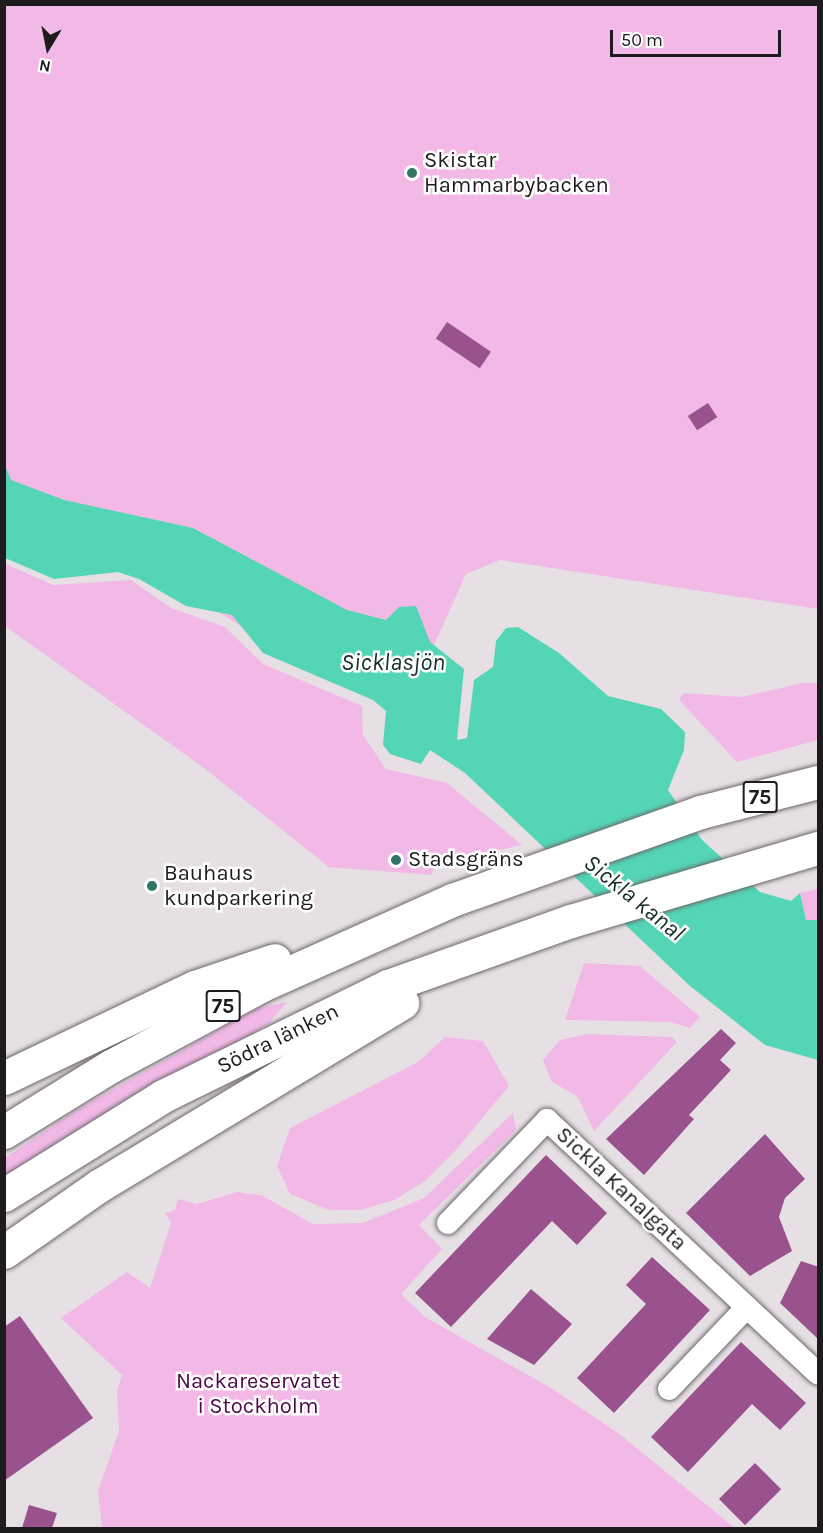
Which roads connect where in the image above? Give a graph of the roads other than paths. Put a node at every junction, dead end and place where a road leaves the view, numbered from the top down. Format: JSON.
{"nodes":[{"id":1,"x":819,"y":782,"type":"edge"},
{"id":2,"x":819,"y":848,"type":"edge"},
{"id":3,"x":452,"y":900,"type":"junction"},
{"id":4,"x":571,"y":921,"type":"junction"},
{"id":5,"x":4,"y":1078,"type":"edge"},
{"id":6,"x":4,"y":1132,"type":"edge"},
{"id":7,"x":4,"y":1195,"type":"edge"},
{"id":8,"x":448,"y":1222,"type":"dead end"},
{"id":9,"x":4,"y":1252,"type":"edge"},
{"id":10,"x":747,"y":1307,"type":"junction"},
{"id":11,"x":819,"y":1374,"type":"edge"},
{"id":12,"x":669,"y":1389,"type":"dead end"}],
"edges":[{"from":1,"to":3,"type":"highway","number":"75"},
{"from":2,"to":4,"type":"highway","number":"75"},
{"from":3,"to":5,"type":"highway"},
{"from":3,"to":6,"type":"highway","number":"75"},
{"from":4,"to":7,"type":"highway","name":"Södra länken","number":"75"},
{"from":4,"to":9,"type":"highway"},
{"from":8,"to":10,"type":"street","name":"Sickla Kanalgata"},
{"from":10,"to":11,"type":"street","name":"Sickla Kanalgata"},
{"from":10,"to":12,"type":"street"}]}
